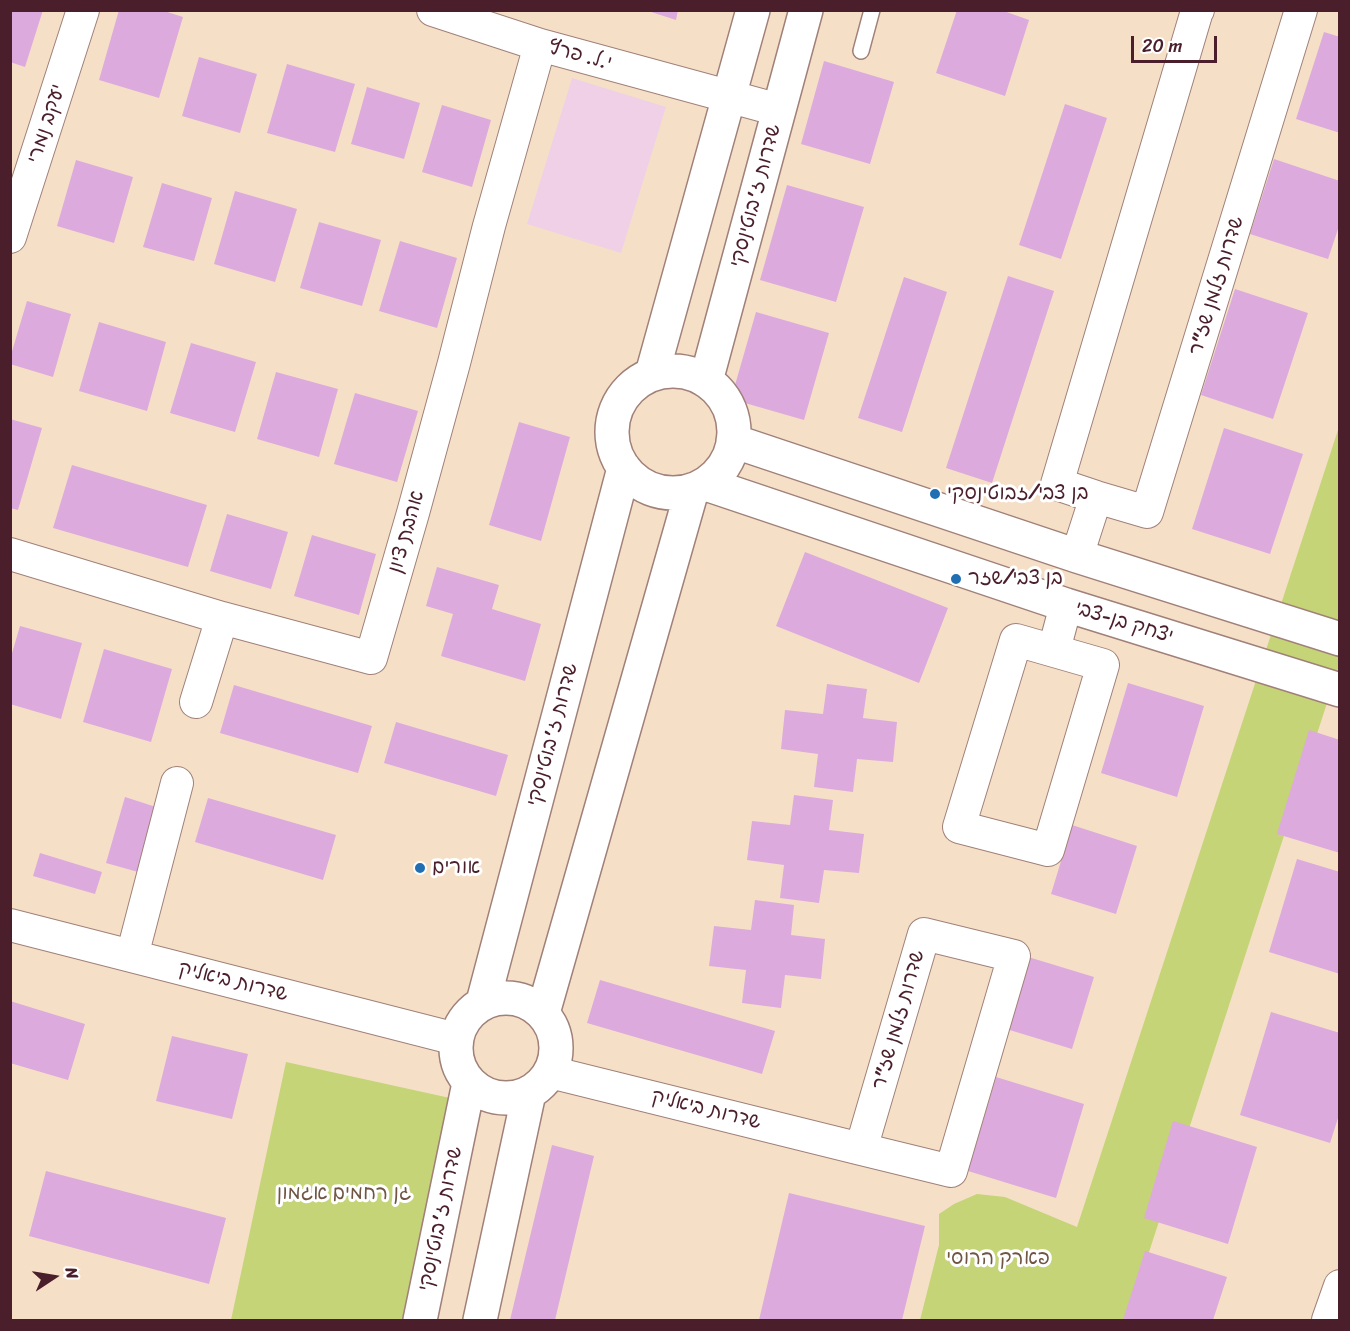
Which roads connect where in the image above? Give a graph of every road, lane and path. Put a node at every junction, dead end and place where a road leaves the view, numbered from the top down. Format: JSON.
{"nodes":[{"id":1,"x":83,"y":10,"type":"edge"},
{"id":2,"x":433,"y":10,"type":"edge"},
{"id":3,"x":753,"y":10,"type":"edge"},
{"id":4,"x":806,"y":10,"type":"edge"},
{"id":5,"x":872,"y":10,"type":"edge"},
{"id":6,"x":1198,"y":10,"type":"edge"},
{"id":7,"x":1301,"y":10,"type":"edge"},
{"id":8,"x":540,"y":45,"type":"junction"},
{"id":9,"x":861,"y":51,"type":"dead end"},
{"id":10,"x":729,"y":96,"type":"junction"},
{"id":11,"x":779,"y":110,"type":"junction"},
{"id":12,"x":10,"y":237,"type":"edge"},
{"id":13,"x":652,"y":374,"type":"junction"},
{"id":14,"x":706,"y":381,"type":"junction"},
{"id":15,"x":733,"y":441,"type":"junction"},
{"id":16,"x":624,"y":468,"type":"junction"},
{"id":17,"x":699,"y":487,"type":"junction"},
{"id":18,"x":1096,"y":498,"type":"junction"},
{"id":19,"x":10,"y":554,"type":"edge"},
{"id":20,"x":1077,"y":556,"type":"junction"},
{"id":21,"x":1066,"y":605,"type":"junction"},
{"id":22,"x":222,"y":618,"type":"junction"},
{"id":23,"x":1340,"y":639,"type":"edge"},
{"id":24,"x":1054,"y":650,"type":"junction"},
{"id":25,"x":1340,"y":690,"type":"edge"},
{"id":26,"x":196,"y":702,"type":"dead end"},
{"id":27,"x":177,"y":783,"type":"dead end"},
{"id":28,"x":10,"y":925,"type":"edge"},
{"id":29,"x":132,"y":956,"type":"junction"},
{"id":30,"x":483,"y":1002,"type":"junction"},
{"id":31,"x":543,"y":1013,"type":"junction"},
{"id":32,"x":456,"y":1039,"type":"junction"},
{"id":33,"x":539,"y":1082,"type":"junction"},
{"id":34,"x":469,"y":1083,"type":"junction"},
{"id":35,"x":861,"y":1149,"type":"junction"},
{"id":36,"x":1340,"y":1286,"type":"edge"},
{"id":37,"x":420,"y":1320,"type":"edge"},
{"id":38,"x":480,"y":1320,"type":"edge"},
{"id":39,"x":1328,"y":1320,"type":"edge"}],
"edges":[{"from":1,"to":12,"type":"street","name":"יעקב נמרי"},
{"from":2,"to":8,"type":"street","name":"י.ל. פרץ"},
{"from":3,"to":10,"type":"street"},
{"from":4,"to":11,"type":"street","name":"שדרות ז'בוטינסקי"},
{"from":5,"to":9,"type":"lane"},
{"from":6,"to":18,"type":"street","name":"שדרות זלמן שז\"ר"},
{"from":7,"to":18,"type":"street","name":"שדרות זלמן שז\"ר"},
{"from":8,"to":10,"type":"street","name":"י.ל. פרץ"},
{"from":8,"to":22,"type":"street","name":"אהבת ציון"},
{"from":10,"to":11,"type":"street","name":"י.ל. פרץ"},
{"from":10,"to":13,"type":"street"},
{"from":11,"to":14,"type":"street","name":"שדרות ז'בוטינסקי"},
{"from":13,"to":14,"type":"street"},
{"from":13,"to":16,"type":"street"},
{"from":14,"to":15,"type":"street"},
{"from":15,"to":17,"type":"street"},
{"from":15,"to":20,"type":"street"},
{"from":16,"to":17,"type":"street"},
{"from":16,"to":30,"type":"street","name":"שדרות ז'בוטינסקי"},
{"from":17,"to":21,"type":"street","name":"יצחק בן-צבי"},
{"from":17,"to":31,"type":"street"},
{"from":18,"to":20,"type":"street"},
{"from":19,"to":22,"type":"street","name":"אהבת ציון"},
{"from":20,"to":23,"type":"street"},
{"from":21,"to":24,"type":"street"},
{"from":21,"to":25,"type":"street","name":"יצחק בן-צבי"},
{"from":22,"to":26,"type":"street"},
{"from":24,"to":24,"type":"street"},
{"from":27,"to":29,"type":"street"},
{"from":28,"to":29,"type":"street","name":"שדרות ביאליק"},
{"from":29,"to":32,"type":"street","name":"שדרות ביאליק"},
{"from":30,"to":31,"type":"street"},
{"from":30,"to":32,"type":"street"},
{"from":31,"to":33,"type":"street"},
{"from":32,"to":34,"type":"street"},
{"from":33,"to":34,"type":"street"},
{"from":33,"to":35,"type":"street","name":"שדרות ביאליק"},
{"from":33,"to":38,"type":"street"},
{"from":34,"to":37,"type":"street","name":"שדרות ז'בוטינסקי"},
{"from":35,"to":35,"type":"street","name":"שדרות זלמן שז\"ר"},
{"from":36,"to":39,"type":"street"}]}
